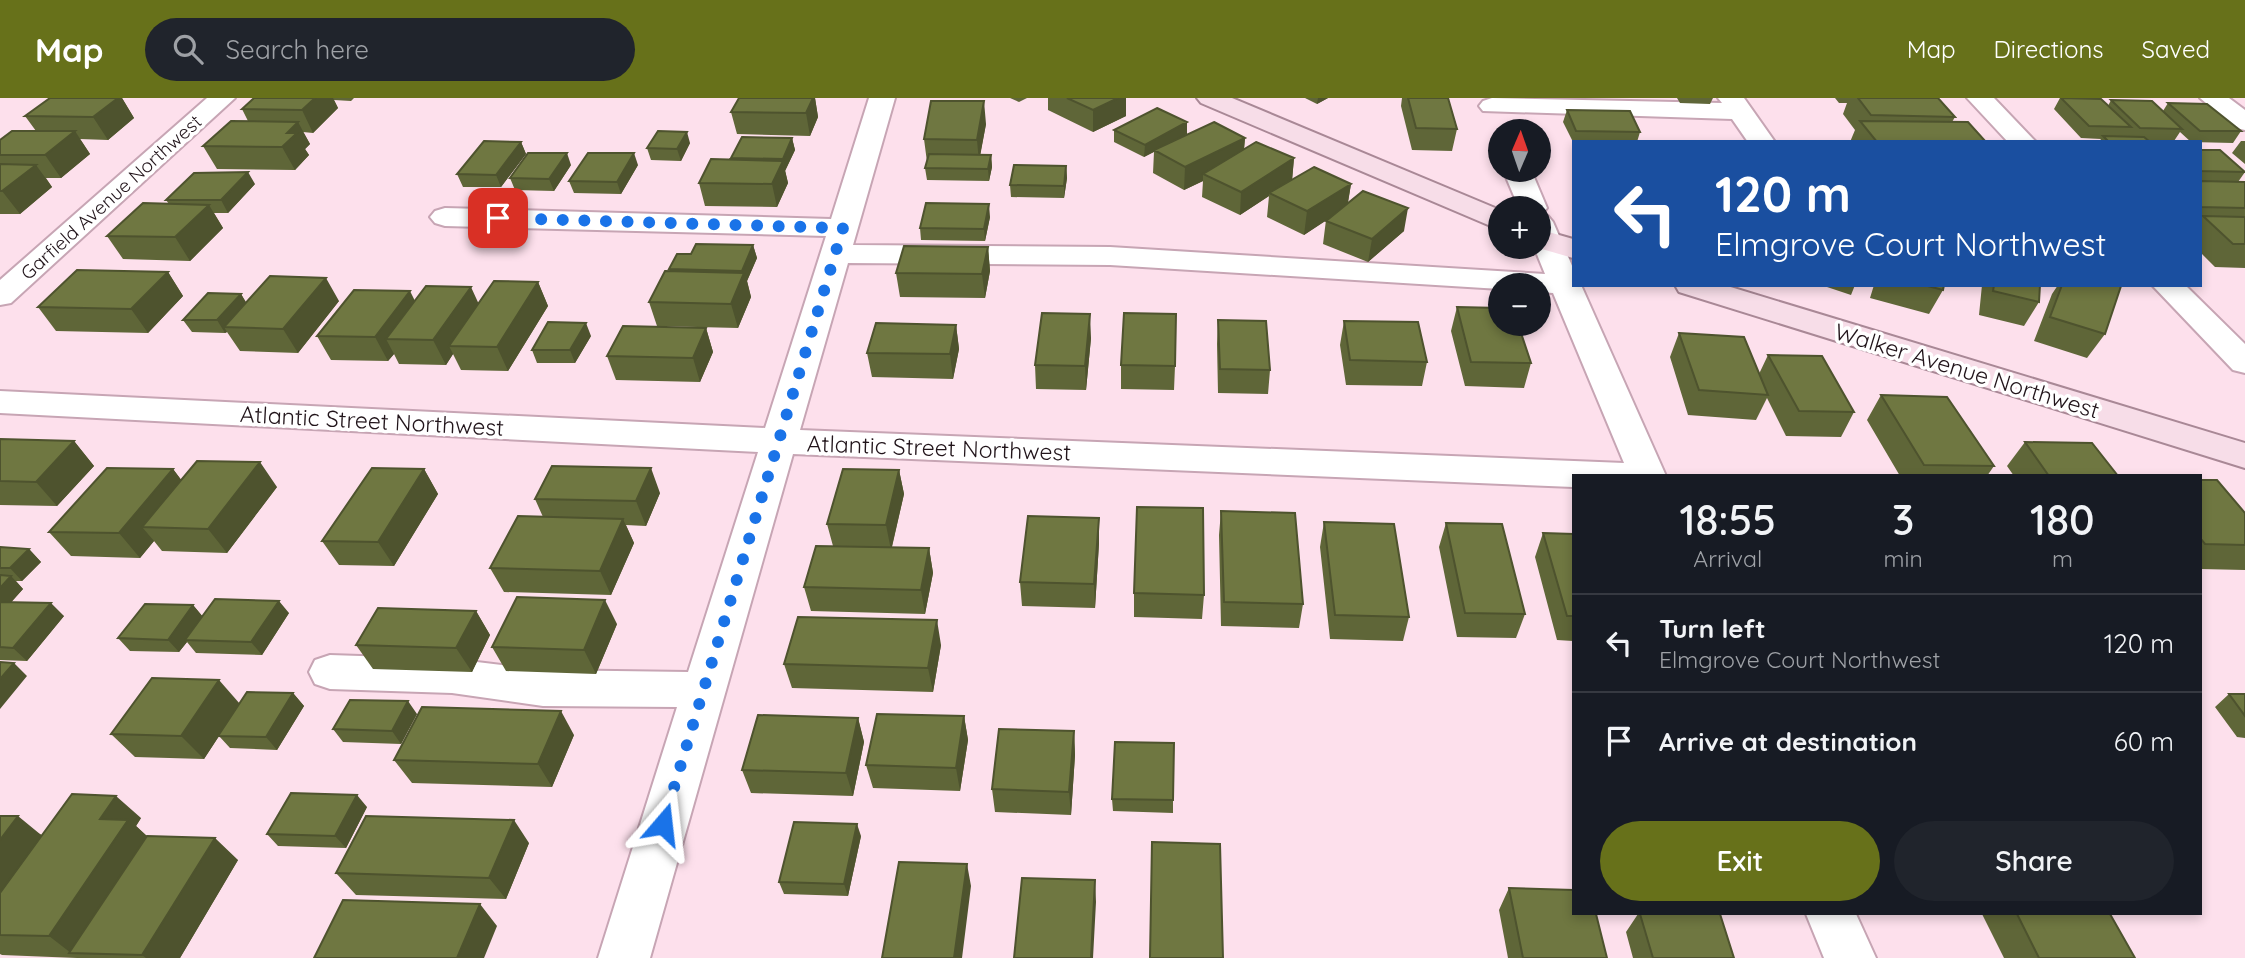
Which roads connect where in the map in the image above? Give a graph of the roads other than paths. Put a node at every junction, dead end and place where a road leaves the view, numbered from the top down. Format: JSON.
{"nodes":[{"id":1,"x":222,"y":98,"type":"edge"},
{"id":2,"x":882,"y":98,"type":"edge"},
{"id":3,"x":1209,"y":98,"type":"edge"},
{"id":4,"x":1980,"y":98,"type":"edge"},
{"id":5,"x":2213,"y":98,"type":"edge"},
{"id":6,"x":1490,"y":102,"type":"edge"},
{"id":7,"x":1736,"y":105,"type":"edge"},
{"id":8,"x":1497,"y":119,"type":"edge"},
{"id":9,"x":2245,"y":122,"type":"edge"},
{"id":10,"x":1761,"y":140,"type":"edge"},
{"id":11,"x":2022,"y":140,"type":"edge"},
{"id":12,"x":445,"y":216,"type":"dead end"},
{"id":13,"x":1488,"y":216,"type":"edge"},
{"id":14,"x":839,"y":241,"type":"junction"},
{"id":15,"x":1551,"y":244,"type":"edge"},
{"id":16,"x":1564,"y":284,"type":"junction"},
{"id":17,"x":1696,"y":287,"type":"edge"},
{"id":18,"x":2169,"y":287,"type":"edge"},
{"id":19,"x":0,"y":296,"type":"edge"},
{"id":20,"x":2245,"y":363,"type":"edge"},
{"id":21,"x":0,"y":402,"type":"edge"},
{"id":22,"x":778,"y":441,"type":"junction"},
{"id":23,"x":2245,"y":456,"type":"edge"},
{"id":24,"x":1578,"y":474,"type":"edge"},
{"id":25,"x":1647,"y":474,"type":"edge"},
{"id":26,"x":330,"y":672,"type":"dead end"},
{"id":27,"x":703,"y":690,"type":"junction"},
{"id":28,"x":1831,"y":915,"type":"edge"},
{"id":29,"x":624,"y":958,"type":"edge"},
{"id":30,"x":1850,"y":958,"type":"edge"}],
"edges":[{"from":1,"to":19,"type":"street","name":"Garfield Avenue Northwest"},
{"from":2,"to":14,"type":"street"},
{"from":3,"to":13,"type":"main road"},
{"from":4,"to":11,"type":"street"},
{"from":5,"to":9,"type":"street"},
{"from":6,"to":7,"type":"street"},
{"from":6,"to":8,"type":"street"},
{"from":7,"to":10,"type":"street"},
{"from":12,"to":14,"type":"street"},
{"from":14,"to":16,"type":"street"},
{"from":14,"to":22,"type":"street"},
{"from":15,"to":16,"type":"street"},
{"from":16,"to":25,"type":"street"},
{"from":17,"to":23,"type":"main road","name":"Walker Avenue Northwest"},
{"from":18,"to":20,"type":"street"},
{"from":21,"to":22,"type":"street","name":"Atlantic Street Northwest"},
{"from":22,"to":24,"type":"street","name":"Atlantic Street Northwest"},
{"from":22,"to":27,"type":"street"},
{"from":26,"to":27,"type":"street"},
{"from":27,"to":29,"type":"street"},
{"from":28,"to":30,"type":"street"}]}
